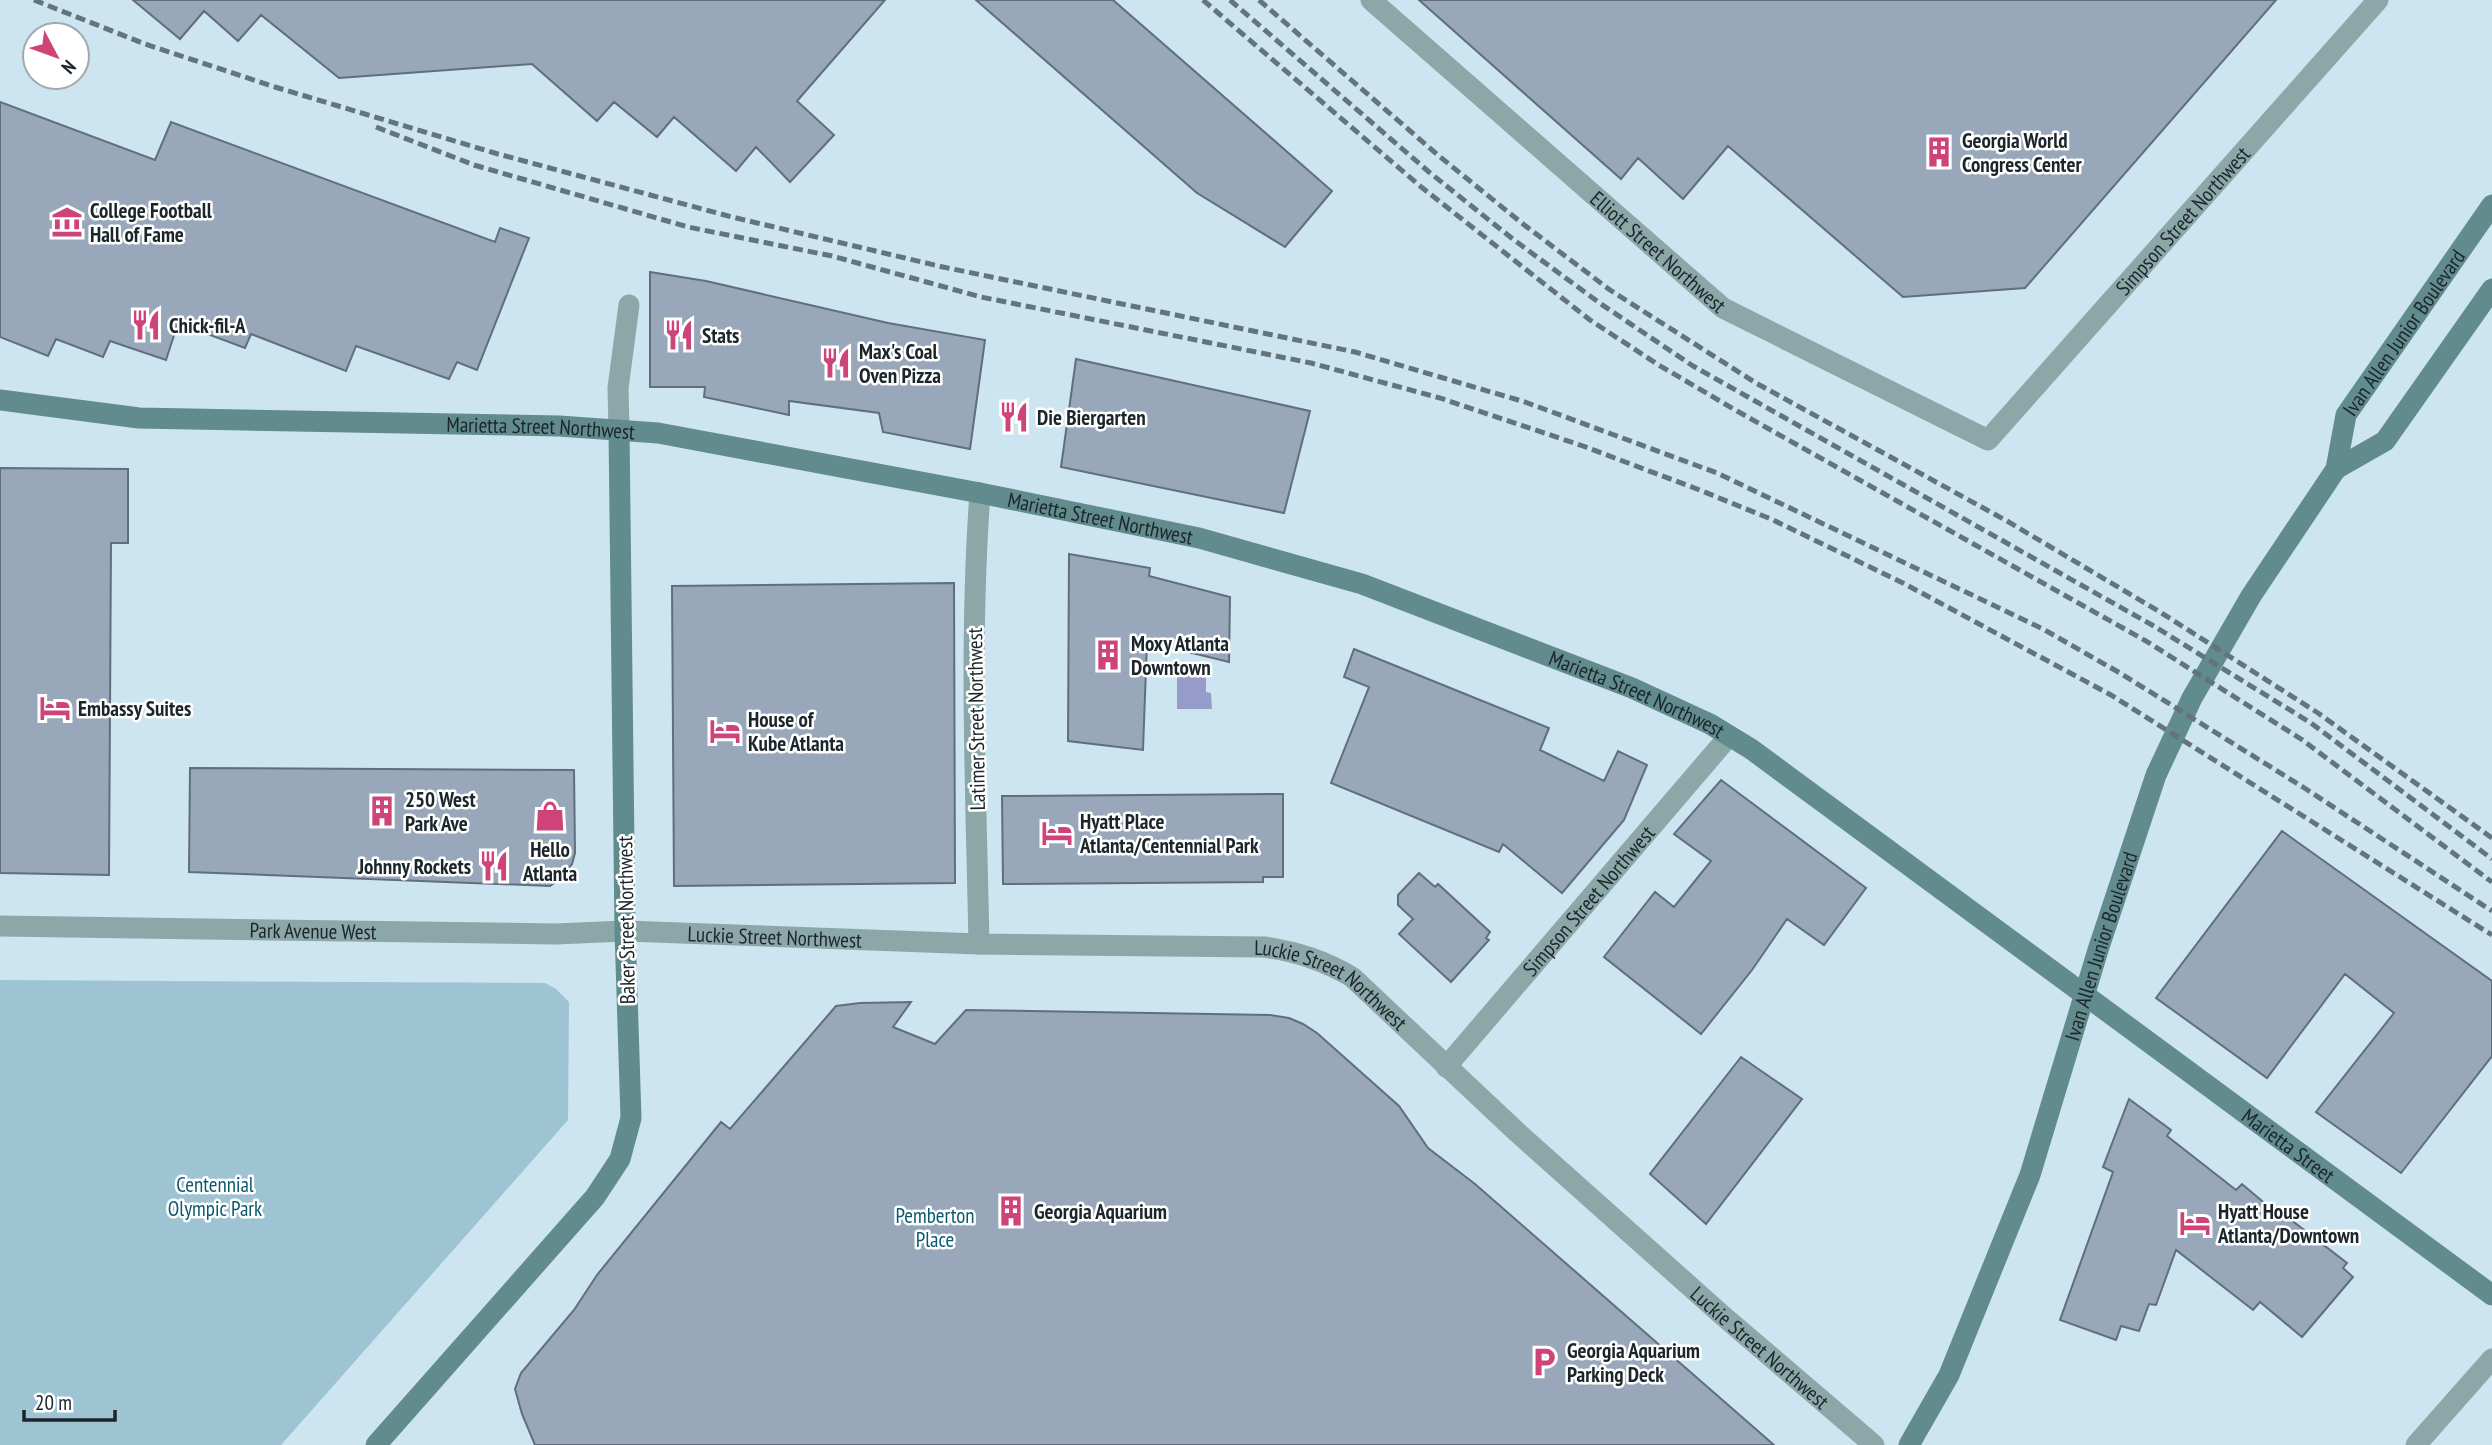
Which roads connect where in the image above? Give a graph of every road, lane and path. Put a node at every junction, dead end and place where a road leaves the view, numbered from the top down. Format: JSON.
{"nodes":[{"id":1,"x":1371,"y":0,"type":"edge"},
{"id":2,"x":2378,"y":0,"type":"edge"},
{"id":3,"x":2492,"y":205,"type":"edge"},
{"id":4,"x":2492,"y":289,"type":"edge"},
{"id":5,"x":629,"y":304,"type":"dead end"},
{"id":6,"x":0,"y":400,"type":"edge"},
{"id":7,"x":619,"y":430,"type":"junction"},
{"id":8,"x":1988,"y":440,"type":"joint"},
{"id":9,"x":2336,"y":468,"type":"junction"},
{"id":10,"x":980,"y":493,"type":"junction"},
{"id":11,"x":1729,"y":736,"type":"junction"},
{"id":12,"x":0,"y":926,"type":"edge"},
{"id":13,"x":625,"y":931,"type":"junction"},
{"id":14,"x":979,"y":944,"type":"junction"},
{"id":15,"x":2084,"y":995,"type":"junction"},
{"id":16,"x":1446,"y":1067,"type":"junction"},
{"id":17,"x":2492,"y":1295,"type":"edge"},
{"id":18,"x":2492,"y":1359,"type":"edge"},
{"id":19,"x":376,"y":1445,"type":"edge"},
{"id":20,"x":1874,"y":1445,"type":"edge"},
{"id":21,"x":1909,"y":1445,"type":"edge"},
{"id":22,"x":2416,"y":1445,"type":"edge"}],
"edges":[{"from":1,"to":8,"type":"street","name":"Elliott Street Northwest"},
{"from":2,"to":8,"type":"street","name":"Simpson Street Northwest"},
{"from":3,"to":9,"type":"main road","name":"Ivan Allen Junior Boulevard"},
{"from":4,"to":9,"type":"main road","name":"Ivan Allen Junior Boulevard"},
{"from":5,"to":7,"type":"street","name":"Baker Street Northwest"},
{"from":6,"to":7,"type":"main road","name":"Marietta Street Northwest"},
{"from":7,"to":10,"type":"main road","name":"Marietta Street Northwest"},
{"from":7,"to":13,"type":"main road","name":"Baker Street Northwest"},
{"from":9,"to":15,"type":"main road","name":"Ivan Allen Junior Boulevard"},
{"from":10,"to":11,"type":"main road","name":"Marietta Street Northwest"},
{"from":10,"to":14,"type":"street","name":"Latimer Street Northwest"},
{"from":11,"to":15,"type":"main road","name":"Marietta Street Northwest"},
{"from":11,"to":16,"type":"street","name":"Simpson Street Northwest"},
{"from":12,"to":13,"type":"street","name":"Park Avenue West"},
{"from":13,"to":14,"type":"street","name":"Luckie Street Northwest"},
{"from":13,"to":19,"type":"main road","name":"Baker Street Northwest"},
{"from":14,"to":16,"type":"street","name":"Luckie Street Northwest"},
{"from":15,"to":17,"type":"main road","name":"Marietta Street"},
{"from":15,"to":21,"type":"main road","name":"Ivan Allen Junior Boulevard"},
{"from":16,"to":20,"type":"street","name":"Luckie Street Northwest"},
{"from":18,"to":22,"type":"street"}]}
